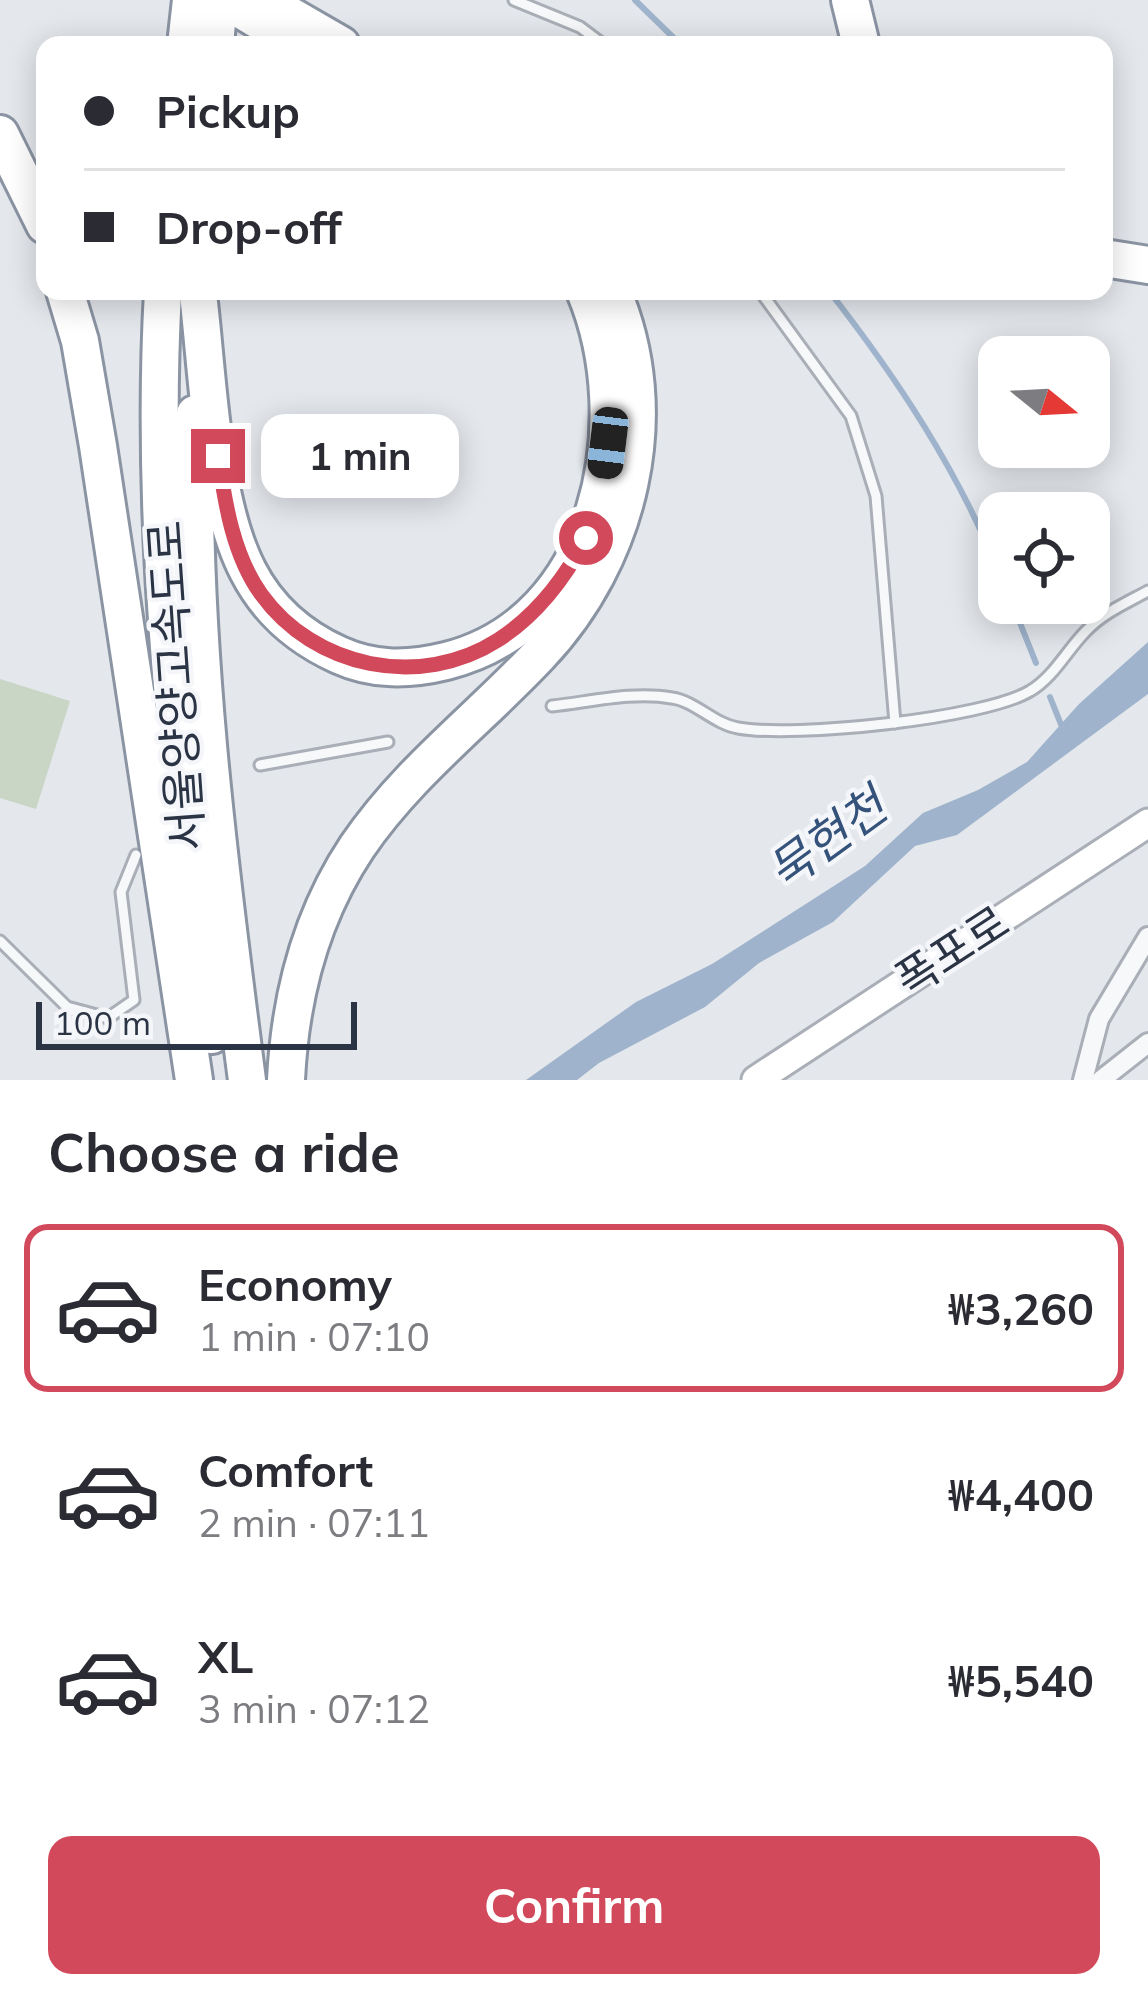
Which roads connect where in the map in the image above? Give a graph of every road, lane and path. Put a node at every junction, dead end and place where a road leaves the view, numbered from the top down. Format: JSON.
{"nodes":[{"id":1,"x":191,"y":0,"type":"edge"},
{"id":2,"x":222,"y":0,"type":"edge"},
{"id":3,"x":263,"y":0,"type":"edge"},
{"id":4,"x":514,"y":0,"type":"edge"},
{"id":5,"x":850,"y":0,"type":"edge"},
{"id":6,"x":875,"y":0,"type":"edge"},
{"id":7,"x":187,"y":36,"type":"edge"},
{"id":8,"x":216,"y":36,"type":"edge"},
{"id":9,"x":298,"y":36,"type":"edge"},
{"id":10,"x":299,"y":36,"type":"edge"},
{"id":11,"x":592,"y":36,"type":"edge"},
{"id":12,"x":859,"y":36,"type":"edge"},
{"id":13,"x":884,"y":36,"type":"edge"},
{"id":14,"x":0,"y":134,"type":"edge"},
{"id":15,"x":36,"y":206,"type":"edge"},
{"id":16,"x":1113,"y":259,"type":"edge"},
{"id":17,"x":1148,"y":265,"type":"edge"},
{"id":18,"x":1113,"y":284,"type":"edge"},
{"id":19,"x":1148,"y":290,"type":"edge"},
{"id":20,"x":68,"y":300,"type":"edge"},
{"id":21,"x":183,"y":300,"type":"edge"},
{"id":22,"x":186,"y":300,"type":"edge"},
{"id":23,"x":188,"y":300,"type":"edge"},
{"id":24,"x":588,"y":300,"type":"edge"},
{"id":25,"x":616,"y":300,"type":"edge"},
{"id":26,"x":767,"y":300,"type":"edge"},
{"id":27,"x":1148,"y":591,"type":"edge"},
{"id":28,"x":552,"y":706,"type":"dead end"},
{"id":29,"x":895,"y":723,"type":"junction"},
{"id":30,"x":388,"y":742,"type":"dead end"},
{"id":31,"x":260,"y":765,"type":"dead end"},
{"id":32,"x":1148,"y":823,"type":"edge"},
{"id":33,"x":136,"y":855,"type":"dead end"},
{"id":34,"x":1148,"y":937,"type":"edge"},
{"id":35,"x":0,"y":940,"type":"edge"},
{"id":36,"x":1148,"y":1042,"type":"edge"},
{"id":37,"x":194,"y":1080,"type":"edge"},
{"id":38,"x":218,"y":1080,"type":"edge"},
{"id":39,"x":247,"y":1080,"type":"edge"},
{"id":40,"x":286,"y":1080,"type":"edge"},
{"id":41,"x":756,"y":1080,"type":"edge"},
{"id":42,"x":1083,"y":1080,"type":"edge"},
{"id":43,"x":1101,"y":1080,"type":"edge"}],
"edges":[{"from":1,"to":7,"type":"highway"},
{"from":2,"to":8,"type":"highway"},
{"from":2,"to":9,"type":"highway"},
{"from":3,"to":10,"type":"highway"},
{"from":4,"to":11,"type":"lane"},
{"from":5,"to":12,"type":"highway"},
{"from":6,"to":13,"type":"highway"},
{"from":14,"to":15,"type":"highway"},
{"from":16,"to":17,"type":"highway"},
{"from":18,"to":19,"type":"highway"},
{"from":20,"to":37,"type":"highway"},
{"from":21,"to":38,"type":"highway","name":"서울양양고속도로"},
{"from":22,"to":39,"type":"highway","name":"서울양양고속도로"},
{"from":23,"to":24,"type":"highway"},
{"from":25,"to":40,"type":"highway"},
{"from":26,"to":29,"type":"lane"},
{"from":27,"to":29,"type":"lane"},
{"from":28,"to":29,"type":"lane"},
{"from":30,"to":31,"type":"lane"},
{"from":32,"to":41,"type":"main road","name":"폭포로"},
{"from":33,"to":35,"type":"lane"},
{"from":34,"to":42,"type":"street"},
{"from":36,"to":43,"type":"street"}]}
